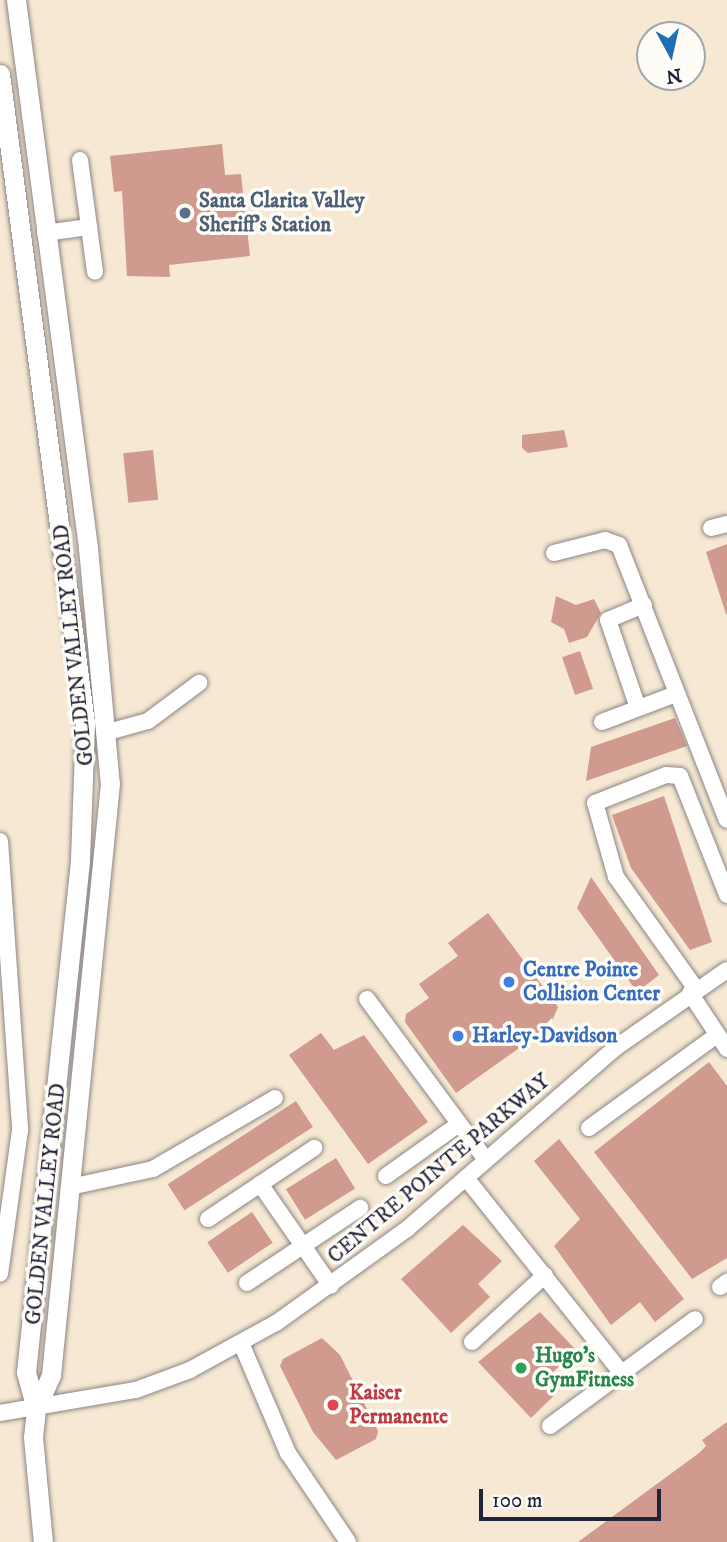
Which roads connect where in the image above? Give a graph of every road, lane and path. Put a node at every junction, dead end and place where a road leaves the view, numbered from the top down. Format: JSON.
{"nodes":[{"id":1,"x":16,"y":0,"type":"edge"},
{"id":2,"x":0,"y":74,"type":"edge"},
{"id":3,"x":80,"y":160,"type":"dead end"},
{"id":4,"x":89,"y":227,"type":"junction"},
{"id":5,"x":45,"y":233,"type":"junction"},
{"id":6,"x":96,"y":272,"type":"dead end"},
{"id":7,"x":554,"y":553,"type":"dead end"},
{"id":8,"x":644,"y":605,"type":"junction"},
{"id":9,"x":199,"y":683,"type":"dead end"},
{"id":10,"x":676,"y":694,"type":"junction"},
{"id":11,"x":638,"y":708,"type":"junction"},
{"id":12,"x":602,"y":722,"type":"dead end"},
{"id":13,"x":108,"y":732,"type":"junction"},
{"id":14,"x":727,"y":820,"type":"edge"},
{"id":15,"x":0,"y":841,"type":"edge"},
{"id":16,"x":727,"y":895,"type":"edge"},
{"id":17,"x":727,"y":970,"type":"edge"},
{"id":18,"x":693,"y":991,"type":"junction"},
{"id":19,"x":368,"y":999,"type":"dead end"},
{"id":20,"x":717,"y":1035,"type":"junction"},
{"id":21,"x":727,"y":1049,"type":"edge"},
{"id":22,"x":275,"y":1098,"type":"dead end"},
{"id":23,"x":459,"y":1124,"type":"junction"},
{"id":24,"x":589,"y":1128,"type":"dead end"},
{"id":25,"x":314,"y":1148,"type":"dead end"},
{"id":26,"x":486,"y":1160,"type":"junction"},
{"id":27,"x":386,"y":1176,"type":"dead end"},
{"id":28,"x":466,"y":1178,"type":"junction"},
{"id":29,"x":260,"y":1184,"type":"junction"},
{"id":30,"x":70,"y":1187,"type":"junction"},
{"id":31,"x":360,"y":1208,"type":"dead end"},
{"id":32,"x":208,"y":1219,"type":"dead end"},
{"id":33,"x":303,"y":1246,"type":"junction"},
{"id":34,"x":0,"y":1274,"type":"edge"},
{"id":35,"x":545,"y":1275,"type":"junction"},
{"id":36,"x":247,"y":1283,"type":"dead end"},
{"id":37,"x":331,"y":1286,"type":"junction"},
{"id":38,"x":695,"y":1319,"type":"dead end"},
{"id":39,"x":472,"y":1342,"type":"dead end"},
{"id":40,"x":241,"y":1343,"type":"junction"},
{"id":41,"x":619,"y":1370,"type":"junction"},
{"id":42,"x":36,"y":1409,"type":"junction"},
{"id":43,"x":0,"y":1413,"type":"edge"},
{"id":44,"x":550,"y":1426,"type":"dead end"},
{"id":45,"x":43,"y":1542,"type":"edge"},
{"id":46,"x":348,"y":1542,"type":"edge"}],
"edges":[{"from":1,"to":5,"type":"main road","name":"GOLDEN VALLEY ROAD"},
{"from":2,"to":42,"type":"main road","name":"GOLDEN VALLEY ROAD"},
{"from":3,"to":4,"type":"street"},
{"from":4,"to":5,"type":"street"},
{"from":4,"to":6,"type":"street"},
{"from":5,"to":13,"type":"main road","name":"GOLDEN VALLEY ROAD"},
{"from":7,"to":8,"type":"street"},
{"from":8,"to":10,"type":"street"},
{"from":8,"to":11,"type":"street"},
{"from":9,"to":13,"type":"street"},
{"from":10,"to":11,"type":"street"},
{"from":10,"to":14,"type":"street"},
{"from":11,"to":12,"type":"street"},
{"from":13,"to":30,"type":"main road","name":"GOLDEN VALLEY ROAD"},
{"from":15,"to":34,"type":"street"},
{"from":16,"to":18,"type":"street"},
{"from":17,"to":18,"type":"street","name":"CENTRE POINTE PARKWAY"},
{"from":18,"to":20,"type":"street"},
{"from":18,"to":26,"type":"street","name":"CENTRE POINTE PARKWAY"},
{"from":19,"to":23,"type":"street"},
{"from":20,"to":21,"type":"street"},
{"from":20,"to":24,"type":"street"},
{"from":22,"to":30,"type":"street"},
{"from":23,"to":26,"type":"street"},
{"from":23,"to":27,"type":"street"},
{"from":25,"to":29,"type":"street"},
{"from":26,"to":28,"type":"street","name":"CENTRE POINTE PARKWAY"},
{"from":28,"to":35,"type":"street"},
{"from":28,"to":37,"type":"street","name":"CENTRE POINTE PARKWAY"},
{"from":29,"to":32,"type":"street"},
{"from":29,"to":33,"type":"street"},
{"from":30,"to":42,"type":"main road","name":"GOLDEN VALLEY ROAD"},
{"from":31,"to":33,"type":"street"},
{"from":33,"to":36,"type":"street"},
{"from":33,"to":37,"type":"street"},
{"from":35,"to":39,"type":"street"},
{"from":35,"to":41,"type":"street"},
{"from":37,"to":40,"type":"street","name":"CENTRE POINTE PARKWAY"},
{"from":38,"to":41,"type":"street"},
{"from":40,"to":42,"type":"street","name":"CENTRE POINTE PARKWAY"},
{"from":40,"to":46,"type":"street"},
{"from":41,"to":44,"type":"street"},
{"from":42,"to":43,"type":"street","name":"CENTRE POINTE PARKWAY"},
{"from":42,"to":45,"type":"main road","name":"GOLDEN VALLEY ROAD"}]}
